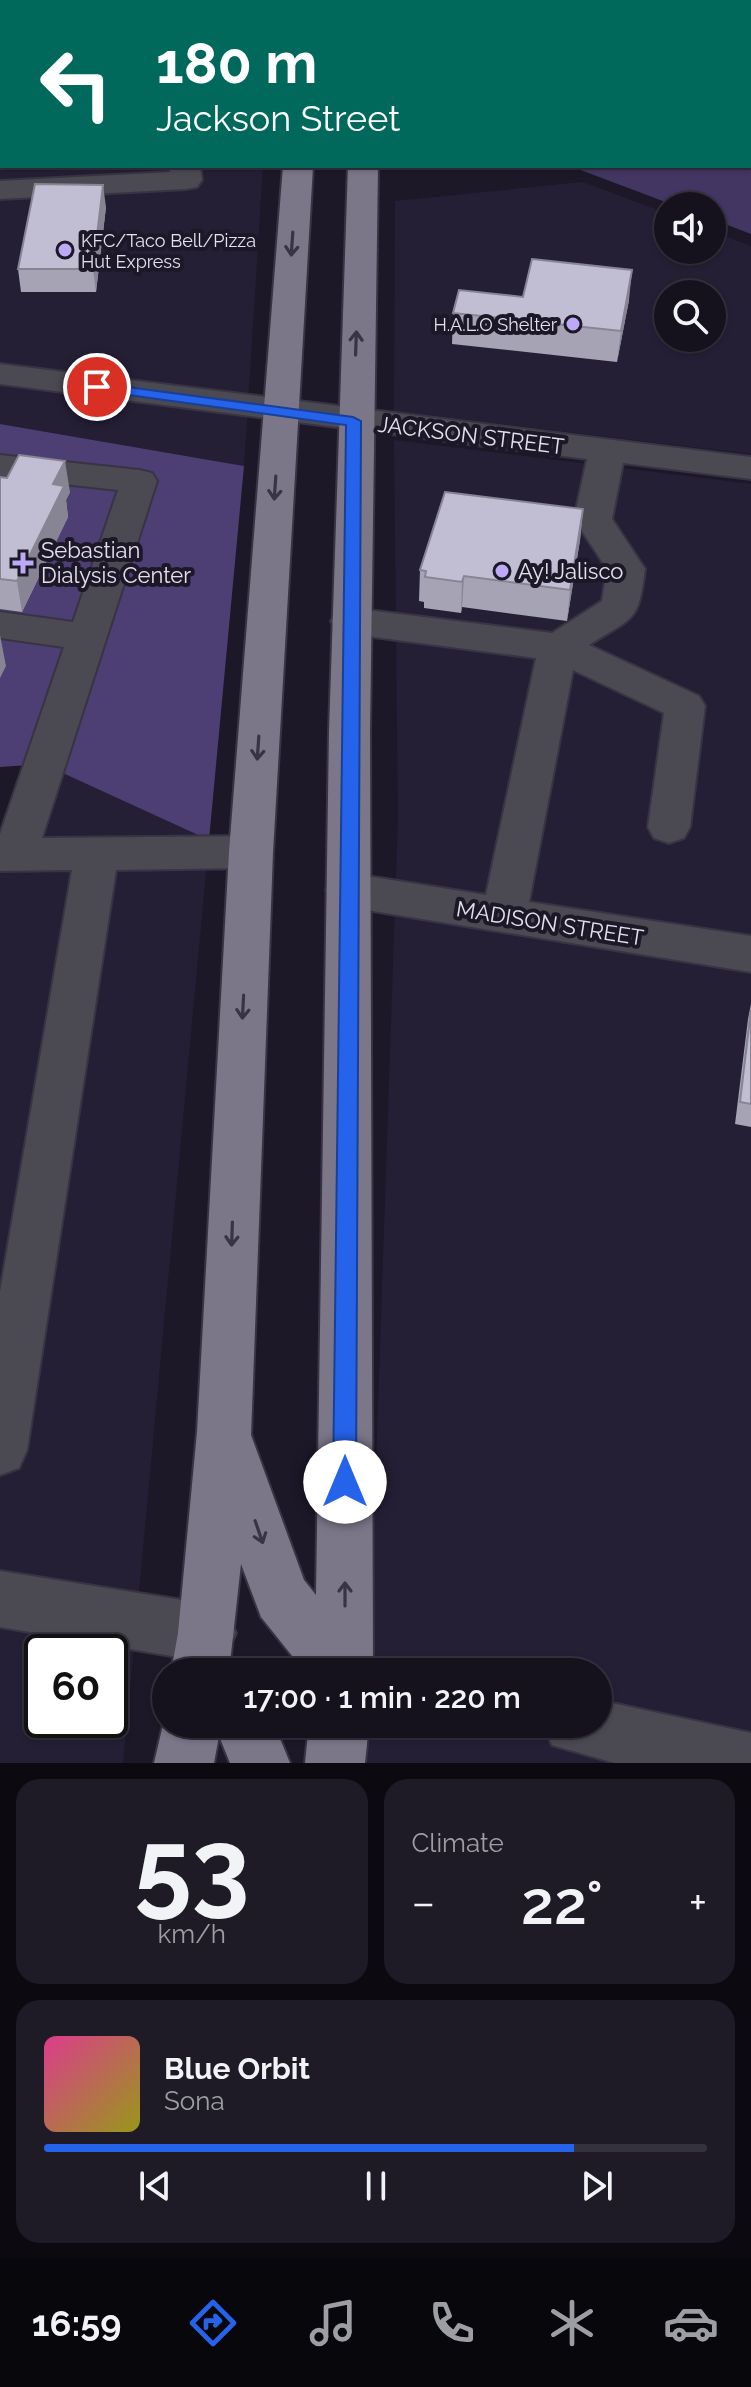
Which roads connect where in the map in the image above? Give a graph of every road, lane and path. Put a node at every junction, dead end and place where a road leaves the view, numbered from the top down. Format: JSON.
{"nodes":[{"id":1,"x":185,"y":168,"type":"edge"},
{"id":2,"x":298,"y":168,"type":"edge"},
{"id":3,"x":363,"y":168,"type":"edge"},
{"id":4,"x":0,"y":190,"type":"edge"},
{"id":5,"x":0,"y":374,"type":"edge"},
{"id":6,"x":280,"y":411,"type":"junction"},
{"id":7,"x":353,"y":421,"type":"junction"},
{"id":8,"x":607,"y":451,"type":"junction"},
{"id":9,"x":0,"y":466,"type":"edge"},
{"id":10,"x":751,"y":468,"type":"edge"},
{"id":11,"x":351,"y":621,"type":"junction"},
{"id":12,"x":0,"y":625,"type":"edge"},
{"id":13,"x":87,"y":637,"type":"junction"},
{"id":14,"x":558,"y":647,"type":"junction"},
{"id":15,"x":669,"y":827,"type":"dead end"},
{"id":16,"x":251,"y":852,"type":"junction"},
{"id":17,"x":8,"y":854,"type":"edge"},
{"id":18,"x":97,"y":854,"type":"junction"},
{"id":19,"x":348,"y":890,"type":"junction"},
{"id":20,"x":504,"y":916,"type":"junction"},
{"id":21,"x":751,"y":954,"type":"edge"},
{"id":22,"x":224,"y":1432,"type":"junction"},
{"id":23,"x":0,"y":1450,"type":"edge"},
{"id":24,"x":0,"y":1599,"type":"edge"},
{"id":25,"x":206,"y":1658,"type":"edge"},
{"id":26,"x":210,"y":1658,"type":"edge"},
{"id":27,"x":331,"y":1658,"type":"edge"},
{"id":28,"x":343,"y":1658,"type":"edge"},
{"id":29,"x":612,"y":1733,"type":"edge"},
{"id":30,"x":188,"y":1738,"type":"edge"},
{"id":31,"x":250,"y":1738,"type":"edge"},
{"id":32,"x":338,"y":1738,"type":"edge"},
{"id":33,"x":184,"y":1763,"type":"edge"},
{"id":34,"x":260,"y":1763,"type":"edge"},
{"id":35,"x":335,"y":1763,"type":"edge"},
{"id":36,"x":751,"y":1763,"type":"edge"}],
"edges":[{"from":1,"to":4,"type":"street"},
{"from":2,"to":6,"type":"main road","one_way":true},
{"from":7,"to":3,"type":"main road","one_way":true},
{"from":5,"to":6,"type":"street","name":"JACKSON STREET"},
{"from":6,"to":7,"type":"street","name":"JACKSON STREET"},
{"from":6,"to":16,"type":"main road","one_way":true},
{"from":7,"to":8,"type":"street","name":"JACKSON STREET"},
{"from":7,"to":11,"type":"main road"},
{"from":8,"to":10,"type":"street","name":"JACKSON STREET"},
{"from":8,"to":14,"type":"street"},
{"from":9,"to":13,"type":"street"},
{"from":11,"to":14,"type":"street"},
{"from":11,"to":19,"type":"main road"},
{"from":12,"to":13,"type":"street"},
{"from":13,"to":17,"type":"street"},
{"from":14,"to":15,"type":"street"},
{"from":14,"to":20,"type":"street"},
{"from":16,"to":18,"type":"street"},
{"from":16,"to":22,"type":"main road","one_way":true},
{"from":17,"to":18,"type":"street"},
{"from":18,"to":23,"type":"street"},
{"from":19,"to":20,"type":"street","name":"MADISON STREET"},
{"from":28,"to":19,"type":"main road","one_way":true},
{"from":20,"to":21,"type":"street","name":"MADISON STREET"},
{"from":22,"to":26,"type":"main road"},
{"from":22,"to":27,"type":"main road","one_way":true},
{"from":24,"to":25,"type":"street"},
{"from":29,"to":36,"type":"street"},
{"from":30,"to":33,"type":"main road"},
{"from":31,"to":34,"type":"main road"},
{"from":32,"to":35,"type":"main road"}]}
